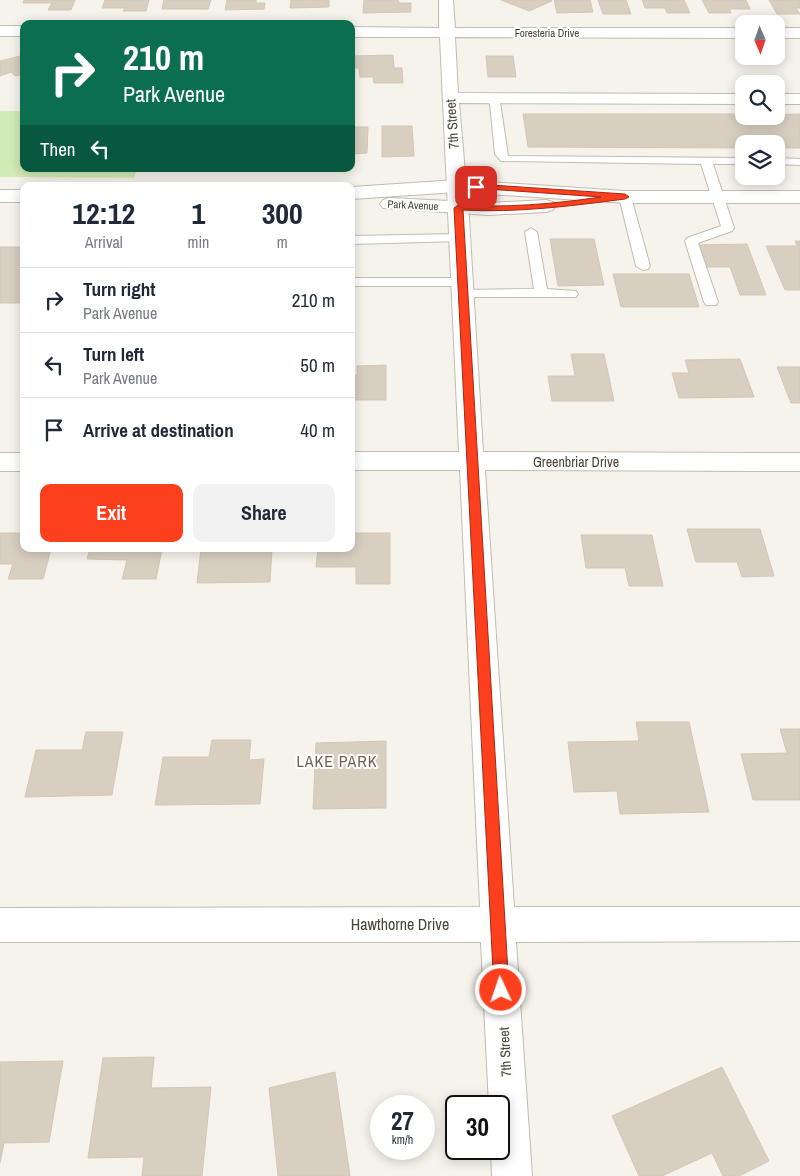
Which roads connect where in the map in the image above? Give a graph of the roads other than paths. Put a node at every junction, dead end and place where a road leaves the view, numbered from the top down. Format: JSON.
{"nodes":[{"id":1,"x":446,"y":0,"type":"edge"},
{"id":2,"x":0,"y":31,"type":"edge"},
{"id":3,"x":20,"y":31,"type":"edge"},
{"id":4,"x":355,"y":32,"type":"edge"},
{"id":5,"x":448,"y":33,"type":"junction"},
{"id":6,"x":735,"y":33,"type":"edge"},
{"id":7,"x":785,"y":33,"type":"edge"},
{"id":8,"x":800,"y":33,"type":"edge"},
{"id":9,"x":450,"y":98,"type":"junction"},
{"id":10,"x":486,"y":98,"type":"junction"},
{"id":11,"x":735,"y":98,"type":"edge"},
{"id":12,"x":785,"y":99,"type":"edge"},
{"id":13,"x":800,"y":99,"type":"edge"},
{"id":14,"x":706,"y":161,"type":"junction"},
{"id":15,"x":735,"y":161,"type":"edge"},
{"id":16,"x":785,"y":162,"type":"edge"},
{"id":17,"x":800,"y":162,"type":"edge"},
{"id":18,"x":355,"y":193,"type":"edge"},
{"id":19,"x":0,"y":196,"type":"edge"},
{"id":20,"x":20,"y":196,"type":"edge"},
{"id":21,"x":458,"y":197,"type":"junction"},
{"id":22,"x":625,"y":197,"type":"junction"},
{"id":23,"x":717,"y":197,"type":"junction"},
{"id":24,"x":800,"y":197,"type":"edge"},
{"id":25,"x":355,"y":200,"type":"edge"},
{"id":26,"x":531,"y":232,"type":"dead end"},
{"id":27,"x":459,"y":238,"type":"junction"},
{"id":28,"x":355,"y":240,"type":"edge"},
{"id":29,"x":642,"y":266,"type":"dead end"},
{"id":30,"x":355,"y":282,"type":"edge"},
{"id":31,"x":462,"y":288,"type":"junction"},
{"id":32,"x":542,"y":293,"type":"junction"},
{"id":33,"x":571,"y":294,"type":"dead end"},
{"id":34,"x":711,"y":302,"type":"dead end"},
{"id":35,"x":355,"y":461,"type":"edge"},
{"id":36,"x":472,"y":461,"type":"junction"},
{"id":37,"x":0,"y":462,"type":"edge"},
{"id":38,"x":20,"y":462,"type":"edge"},
{"id":39,"x":800,"y":462,"type":"edge"},
{"id":40,"x":498,"y":924,"type":"junction"},
{"id":41,"x":800,"y":924,"type":"edge"},
{"id":42,"x":0,"y":925,"type":"edge"},
{"id":43,"x":512,"y":1176,"type":"edge"}],
"edges":[{"from":1,"to":5,"type":"street","name":"7th Street"},
{"from":2,"to":3,"type":"street"},
{"from":4,"to":5,"type":"street","name":"Foresteria Drive"},
{"from":5,"to":6,"type":"street","name":"Foresteria Drive"},
{"from":5,"to":9,"type":"street","name":"7th Street"},
{"from":7,"to":8,"type":"street"},
{"from":9,"to":10,"type":"street"},
{"from":9,"to":21,"type":"street","name":"7th Street"},
{"from":10,"to":11,"type":"street"},
{"from":10,"to":14,"type":"lane"},
{"from":12,"to":13,"type":"street"},
{"from":14,"to":15,"type":"lane"},
{"from":14,"to":23,"type":"lane"},
{"from":16,"to":17,"type":"lane"},
{"from":18,"to":21,"type":"street","name":"Park Avenue"},
{"from":19,"to":20,"type":"street"},
{"from":21,"to":22,"type":"street","name":"Park Avenue"},
{"from":21,"to":25,"type":"street","name":"Park Avenue"},
{"from":21,"to":27,"type":"street","name":"7th Street"},
{"from":22,"to":23,"type":"street","name":"Park Avenue"},
{"from":22,"to":29,"type":"lane"},
{"from":23,"to":24,"type":"street","name":"Park Avenue"},
{"from":23,"to":34,"type":"lane"},
{"from":26,"to":32,"type":"lane"},
{"from":27,"to":28,"type":"lane"},
{"from":27,"to":31,"type":"street","name":"7th Street"},
{"from":30,"to":31,"type":"lane"},
{"from":31,"to":32,"type":"lane"},
{"from":31,"to":36,"type":"street","name":"7th Street"},
{"from":32,"to":33,"type":"lane"},
{"from":35,"to":36,"type":"street","name":"Greenbriar Drive"},
{"from":36,"to":39,"type":"street","name":"Greenbriar Drive"},
{"from":36,"to":40,"type":"street","name":"7th Street"},
{"from":37,"to":38,"type":"street"},
{"from":40,"to":41,"type":"street","name":"Hawthorne Drive"},
{"from":40,"to":42,"type":"street","name":"Hawthorne Drive"},
{"from":40,"to":43,"type":"street","name":"7th Street"}]}
